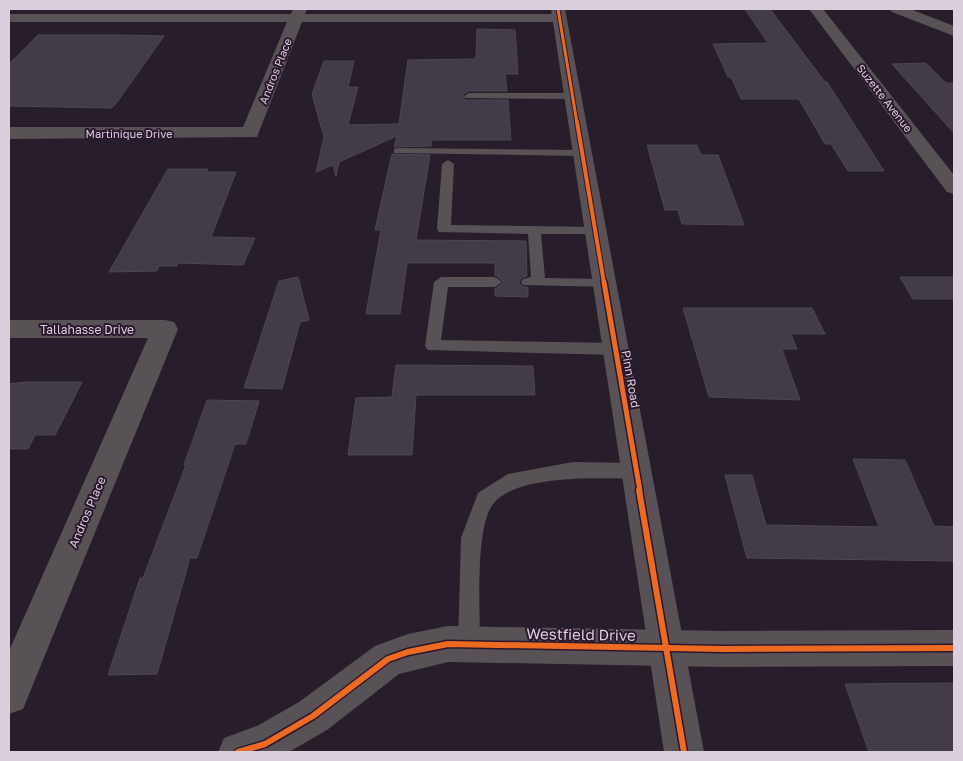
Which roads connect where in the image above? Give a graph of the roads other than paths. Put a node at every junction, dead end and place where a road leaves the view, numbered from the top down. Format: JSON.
{"nodes":[{"id":1,"x":816,"y":9,"type":"edge"},
{"id":2,"x":897,"y":9,"type":"edge"},
{"id":3,"x":299,"y":13,"type":"edge"},
{"id":4,"x":558,"y":13,"type":"edge"},
{"id":5,"x":9,"y":18,"type":"edge"},
{"id":6,"x":954,"y":31,"type":"edge"},
{"id":7,"x":469,"y":96,"type":"dead end"},
{"id":8,"x":573,"y":96,"type":"junction"},
{"id":9,"x":9,"y":133,"type":"edge"},
{"id":10,"x":250,"y":133,"type":"joint"},
{"id":11,"x":398,"y":151,"type":"dead end"},
{"id":12,"x":582,"y":153,"type":"junction"},
{"id":13,"x":448,"y":164,"type":"dead end"},
{"id":14,"x":954,"y":188,"type":"edge"},
{"id":15,"x":534,"y":230,"type":"junction"},
{"id":16,"x":596,"y":230,"type":"junction"},
{"id":17,"x":495,"y":282,"type":"dead end"},
{"id":18,"x":605,"y":284,"type":"junction"},
{"id":19,"x":9,"y":329,"type":"edge"},
{"id":20,"x":165,"y":329,"type":"joint"},
{"id":21,"x":616,"y":349,"type":"junction"},
{"id":22,"x":637,"y":471,"type":"junction"},
{"id":23,"x":469,"y":644,"type":"junction"},
{"id":24,"x":667,"y":648,"type":"junction"},
{"id":25,"x":954,"y":648,"type":"edge"},
{"id":26,"x":9,"y":696,"type":"edge"},
{"id":27,"x":238,"y":752,"type":"edge"},
{"id":28,"x":684,"y":752,"type":"edge"}],
"edges":[{"from":1,"to":14,"type":"street","name":"Suzette Avenue"},
{"from":2,"to":6,"type":"street"},
{"from":3,"to":4,"type":"street"},
{"from":3,"to":5,"type":"street"},
{"from":3,"to":10,"type":"street","name":"Andros Place"},
{"from":4,"to":8,"type":"street","name":"Pinn Road"},
{"from":7,"to":8,"type":"lane"},
{"from":8,"to":12,"type":"street","name":"Pinn Road"},
{"from":9,"to":10,"type":"street","name":"Martinique Drive"},
{"from":11,"to":12,"type":"lane"},
{"from":12,"to":16,"type":"street","name":"Pinn Road"},
{"from":13,"to":15,"type":"lane"},
{"from":15,"to":16,"type":"lane"},
{"from":15,"to":18,"type":"lane"},
{"from":16,"to":18,"type":"street","name":"Pinn Road"},
{"from":17,"to":21,"type":"lane"},
{"from":18,"to":21,"type":"street","name":"Pinn Road"},
{"from":19,"to":20,"type":"street","name":"Tallahasse Drive"},
{"from":20,"to":26,"type":"street","name":"Andros Place"},
{"from":21,"to":22,"type":"street","name":"Pinn Road"},
{"from":22,"to":23,"type":"lane"},
{"from":22,"to":24,"type":"street","name":"Pinn Road"},
{"from":23,"to":24,"type":"street","name":"Westfield Drive"},
{"from":23,"to":27,"type":"street","name":"Westfield Drive"},
{"from":24,"to":25,"type":"street","name":"Westfield Drive"},
{"from":24,"to":28,"type":"street","name":"Pinn Road"}]}
